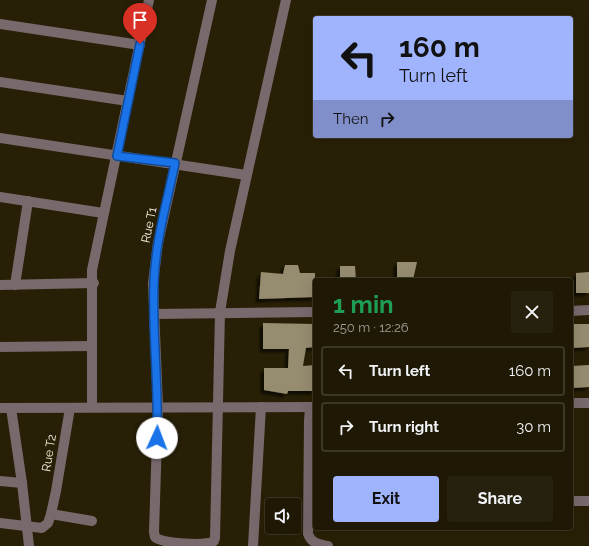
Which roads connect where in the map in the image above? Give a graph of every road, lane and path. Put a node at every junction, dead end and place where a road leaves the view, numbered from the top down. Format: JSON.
{"nodes":[{"id":1,"x":149,"y":0,"type":"edge"},
{"id":2,"x":212,"y":0,"type":"edge"},
{"id":3,"x":286,"y":0,"type":"edge"},
{"id":4,"x":0,"y":24,"type":"edge"},
{"id":5,"x":140,"y":44,"type":"junction"},
{"id":6,"x":0,"y":82,"type":"edge"},
{"id":7,"x":128,"y":101,"type":"junction"},
{"id":8,"x":0,"y":138,"type":"edge"},
{"id":9,"x":117,"y":156,"type":"junction"},
{"id":10,"x":175,"y":163,"type":"junction"},
{"id":11,"x":246,"y":175,"type":"junction"},
{"id":12,"x":0,"y":197,"type":"edge"},
{"id":13,"x":28,"y":201,"type":"junction"},
{"id":14,"x":103,"y":213,"type":"junction"},
{"id":15,"x":94,"y":283,"type":"junction"},
{"id":16,"x":0,"y":285,"type":"edge"},
{"id":17,"x":15,"y":285,"type":"junction"},
{"id":18,"x":589,"y":310,"type":"edge"},
{"id":19,"x":573,"y":311,"type":"edge"},
{"id":20,"x":220,"y":312,"type":"junction"},
{"id":21,"x":313,"y":312,"type":"edge"},
{"id":22,"x":154,"y":314,"type":"junction"},
{"id":23,"x":91,"y":346,"type":"junction"},
{"id":24,"x":0,"y":347,"type":"edge"},
{"id":25,"x":573,"y":403,"type":"edge"},
{"id":26,"x":589,"y":403,"type":"edge"},
{"id":27,"x":92,"y":407,"type":"junction"},
{"id":28,"x":158,"y":407,"type":"junction"},
{"id":29,"x":219,"y":407,"type":"junction"},
{"id":30,"x":261,"y":407,"type":"junction"},
{"id":31,"x":313,"y":407,"type":"edge"},
{"id":32,"x":0,"y":408,"type":"edge"},
{"id":33,"x":11,"y":408,"type":"junction"},
{"id":34,"x":70,"y":408,"type":"junction"},
{"id":35,"x":0,"y":481,"type":"edge"},
{"id":36,"x":22,"y":483,"type":"junction"},
{"id":37,"x":573,"y":501,"type":"edge"},
{"id":38,"x":589,"y":501,"type":"edge"},
{"id":39,"x":312,"y":502,"type":"edge"},
{"id":40,"x":50,"y":514,"type":"junction"},
{"id":41,"x":92,"y":521,"type":"dead end"},
{"id":42,"x":0,"y":523,"type":"edge"},
{"id":43,"x":27,"y":527,"type":"junction"},
{"id":44,"x":29,"y":546,"type":"edge"},
{"id":45,"x":253,"y":546,"type":"edge"},
{"id":46,"x":328,"y":546,"type":"edge"}],
"edges":[{"from":1,"to":5,"type":"street"},
{"from":2,"to":10,"type":"street","name":"Rue T1"},
{"from":3,"to":11,"type":"street"},
{"from":4,"to":5,"type":"street"},
{"from":5,"to":7,"type":"street"},
{"from":6,"to":7,"type":"street"},
{"from":7,"to":9,"type":"street"},
{"from":8,"to":9,"type":"street"},
{"from":9,"to":10,"type":"street"},
{"from":9,"to":14,"type":"street"},
{"from":10,"to":11,"type":"street"},
{"from":10,"to":22,"type":"street","name":"Rue T1"},
{"from":11,"to":20,"type":"street"},
{"from":12,"to":13,"type":"street"},
{"from":13,"to":14,"type":"street"},
{"from":13,"to":17,"type":"street"},
{"from":14,"to":15,"type":"street"},
{"from":15,"to":17,"type":"street"},
{"from":15,"to":23,"type":"street"},
{"from":16,"to":17,"type":"street"},
{"from":18,"to":19,"type":"street"},
{"from":20,"to":21,"type":"street"},
{"from":20,"to":22,"type":"street"},
{"from":20,"to":29,"type":"street"},
{"from":22,"to":28,"type":"street","name":"Rue T1"},
{"from":23,"to":24,"type":"street"},
{"from":23,"to":27,"type":"street"},
{"from":25,"to":26,"type":"street"},
{"from":27,"to":28,"type":"street"},
{"from":27,"to":34,"type":"street"},
{"from":28,"to":29,"type":"street"},
{"from":28,"to":29,"type":"street","name":"Rue T1"},
{"from":29,"to":30,"type":"street"},
{"from":30,"to":31,"type":"street"},
{"from":30,"to":45,"type":"street"},
{"from":31,"to":39,"type":"street"},
{"from":32,"to":33,"type":"street"},
{"from":33,"to":34,"type":"street"},
{"from":33,"to":36,"type":"street"},
{"from":34,"to":40,"type":"street","name":"Rue T2"},
{"from":35,"to":36,"type":"street"},
{"from":36,"to":43,"type":"street"},
{"from":37,"to":38,"type":"street"},
{"from":39,"to":46,"type":"street"},
{"from":40,"to":41,"type":"street"},
{"from":40,"to":43,"type":"street"},
{"from":42,"to":43,"type":"street"},
{"from":43,"to":44,"type":"street"}]}
